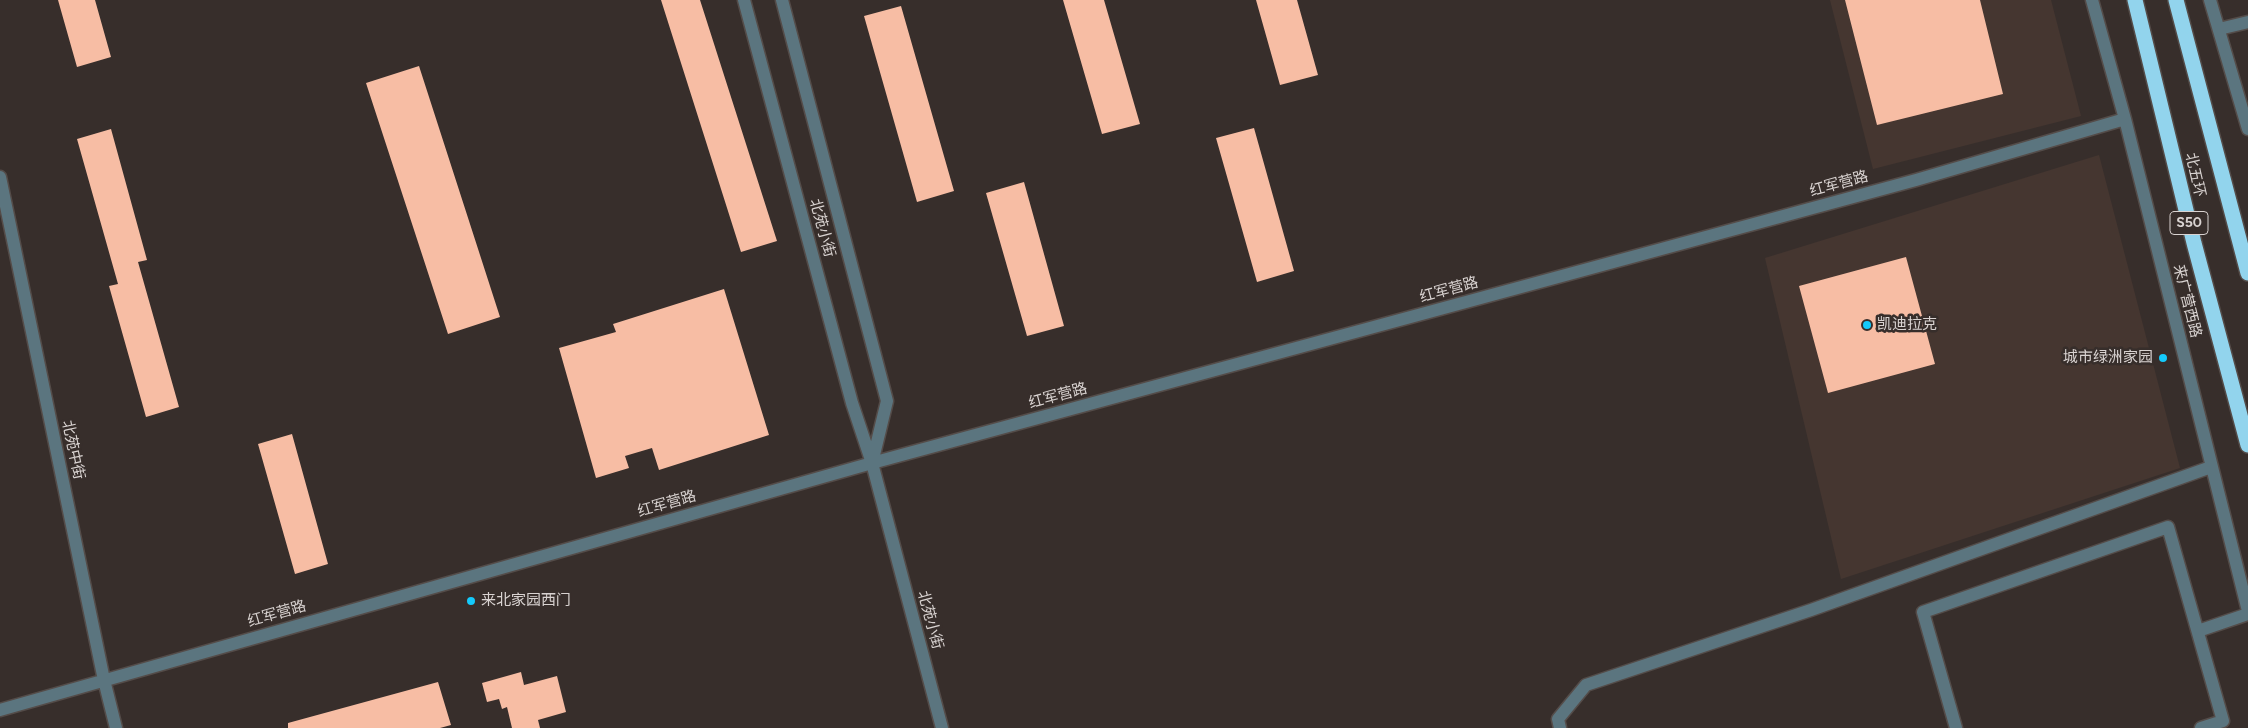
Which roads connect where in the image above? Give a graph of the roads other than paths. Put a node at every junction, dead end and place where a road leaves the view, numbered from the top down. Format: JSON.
{"nodes":[{"id":1,"x":744,"y":0,"type":"edge"},
{"id":2,"x":782,"y":0,"type":"edge"},
{"id":3,"x":2092,"y":0,"type":"edge"},
{"id":4,"x":2135,"y":0,"type":"edge"},
{"id":5,"x":2176,"y":0,"type":"edge"},
{"id":6,"x":2210,"y":0,"type":"edge"},
{"id":7,"x":2248,"y":22,"type":"edge"},
{"id":8,"x":2218,"y":29,"type":"junction"},
{"id":9,"x":2125,"y":119,"type":"junction"},
{"id":10,"x":2248,"y":129,"type":"edge"},
{"id":11,"x":0,"y":177,"type":"edge"},
{"id":12,"x":2248,"y":273,"type":"edge"},
{"id":13,"x":2248,"y":445,"type":"edge"},
{"id":14,"x":872,"y":463,"type":"junction"},
{"id":15,"x":2211,"y":467,"type":"junction"},
{"id":16,"x":2248,"y":613,"type":"edge"},
{"id":17,"x":2198,"y":631,"type":"junction"},
{"id":18,"x":104,"y":680,"type":"junction"},
{"id":19,"x":0,"y":710,"type":"edge"},
{"id":20,"x":116,"y":728,"type":"edge"},
{"id":21,"x":942,"y":728,"type":"edge"},
{"id":22,"x":1560,"y":728,"type":"edge"},
{"id":23,"x":1956,"y":728,"type":"edge"},
{"id":24,"x":2201,"y":728,"type":"edge"}],
"edges":[{"from":1,"to":14,"type":"street","name":"北苑小街"},
{"from":2,"to":14,"type":"street","name":"北苑小街"},
{"from":3,"to":9,"type":"street","name":"来广营西路"},
{"from":4,"to":13,"type":"highway","name":"北五环","number":"S50"},
{"from":5,"to":12,"type":"highway","name":"北五环"},
{"from":6,"to":8,"type":"street"},
{"from":7,"to":8,"type":"street"},
{"from":8,"to":10,"type":"street"},
{"from":9,"to":14,"type":"street","name":"红军营路"},
{"from":9,"to":15,"type":"street","name":"来广营西路"},
{"from":11,"to":18,"type":"street","name":"北苑中街"},
{"from":14,"to":18,"type":"street","name":"红军营路"},
{"from":14,"to":21,"type":"street","name":"北苑小街"},
{"from":15,"to":16,"type":"street","name":"来广营西路"},
{"from":15,"to":22,"type":"street"},
{"from":16,"to":17,"type":"street"},
{"from":17,"to":23,"type":"street"},
{"from":17,"to":24,"type":"street"},
{"from":18,"to":19,"type":"street","name":"红军营路"},
{"from":18,"to":20,"type":"street","name":"北苑中街"}]}
